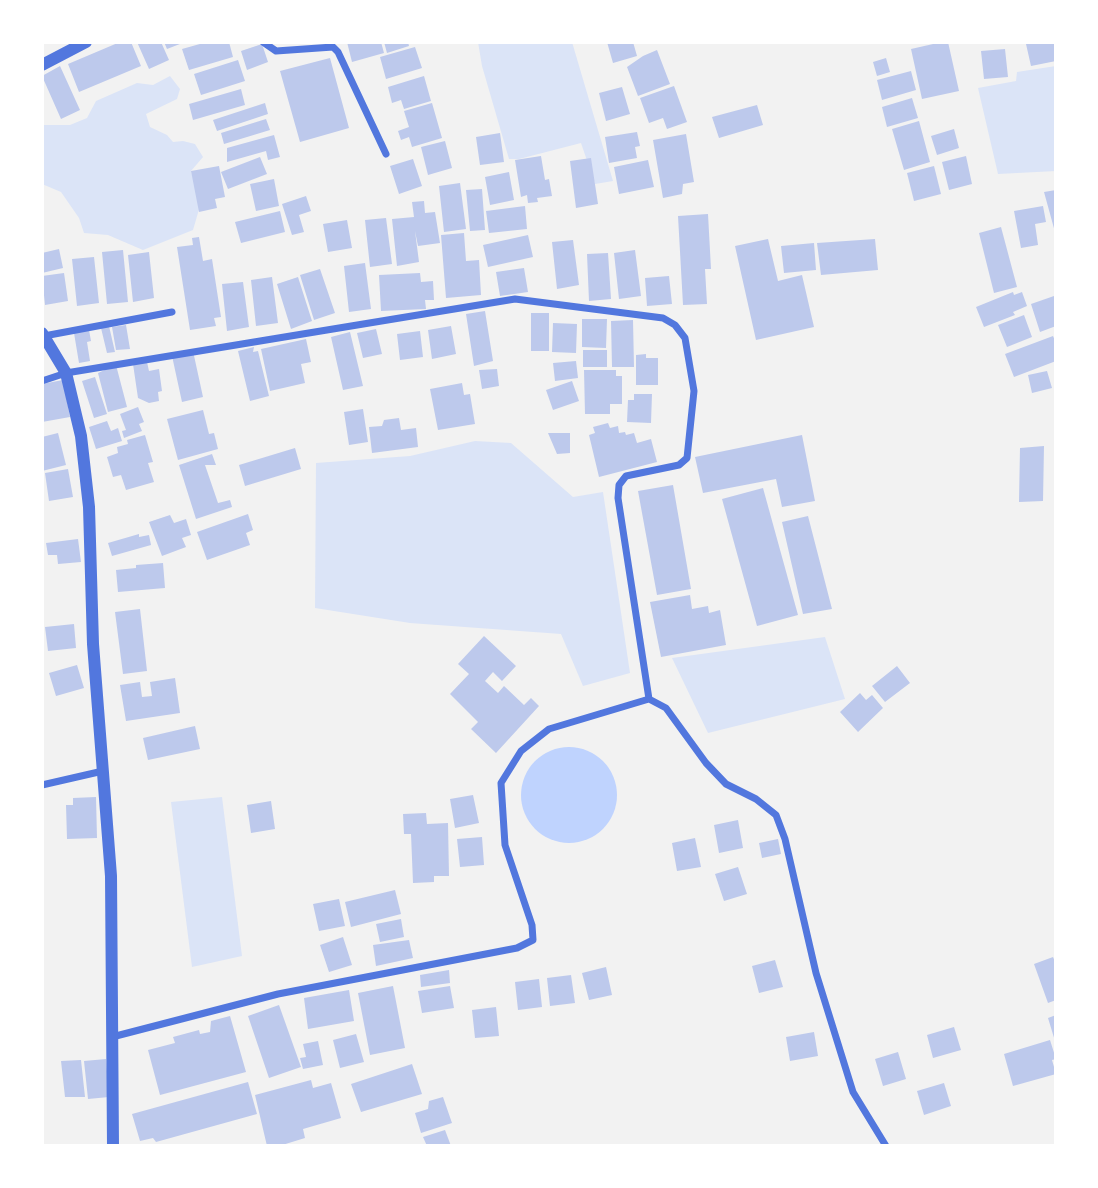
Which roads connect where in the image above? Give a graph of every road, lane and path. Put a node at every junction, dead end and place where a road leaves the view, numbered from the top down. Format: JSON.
{"nodes":[{"id":1,"x":86,"y":42,"type":"edge"},
{"id":2,"x":263,"y":42,"type":"edge"},
{"id":3,"x":42,"y":65,"type":"edge"},
{"id":4,"x":386,"y":154,"type":"dead end"},
{"id":5,"x":172,"y":312,"type":"dead end"},
{"id":6,"x":43,"y":334,"type":"edge"},
{"id":7,"x":66,"y":373,"type":"junction"},
{"id":8,"x":42,"y":381,"type":"edge"},
{"id":9,"x":649,"y":699,"type":"junction"},
{"id":10,"x":103,"y":771,"type":"junction"},
{"id":11,"x":42,"y":785,"type":"edge"},
{"id":12,"x":112,"y":1037,"type":"junction"},
{"id":13,"x":113,"y":1146,"type":"edge"},
{"id":14,"x":886,"y":1146,"type":"edge"}],
"edges":[{"from":1,"to":3,"type":"street"},
{"from":2,"to":4,"type":"street"},
{"from":5,"to":6,"type":"street"},
{"from":6,"to":7,"type":"street"},
{"from":7,"to":8,"type":"street"},
{"from":7,"to":9,"type":"street"},
{"from":7,"to":10,"type":"street"},
{"from":9,"to":12,"type":"street"},
{"from":9,"to":14,"type":"street"},
{"from":10,"to":11,"type":"street"},
{"from":10,"to":12,"type":"street"},
{"from":12,"to":13,"type":"street"}]}
